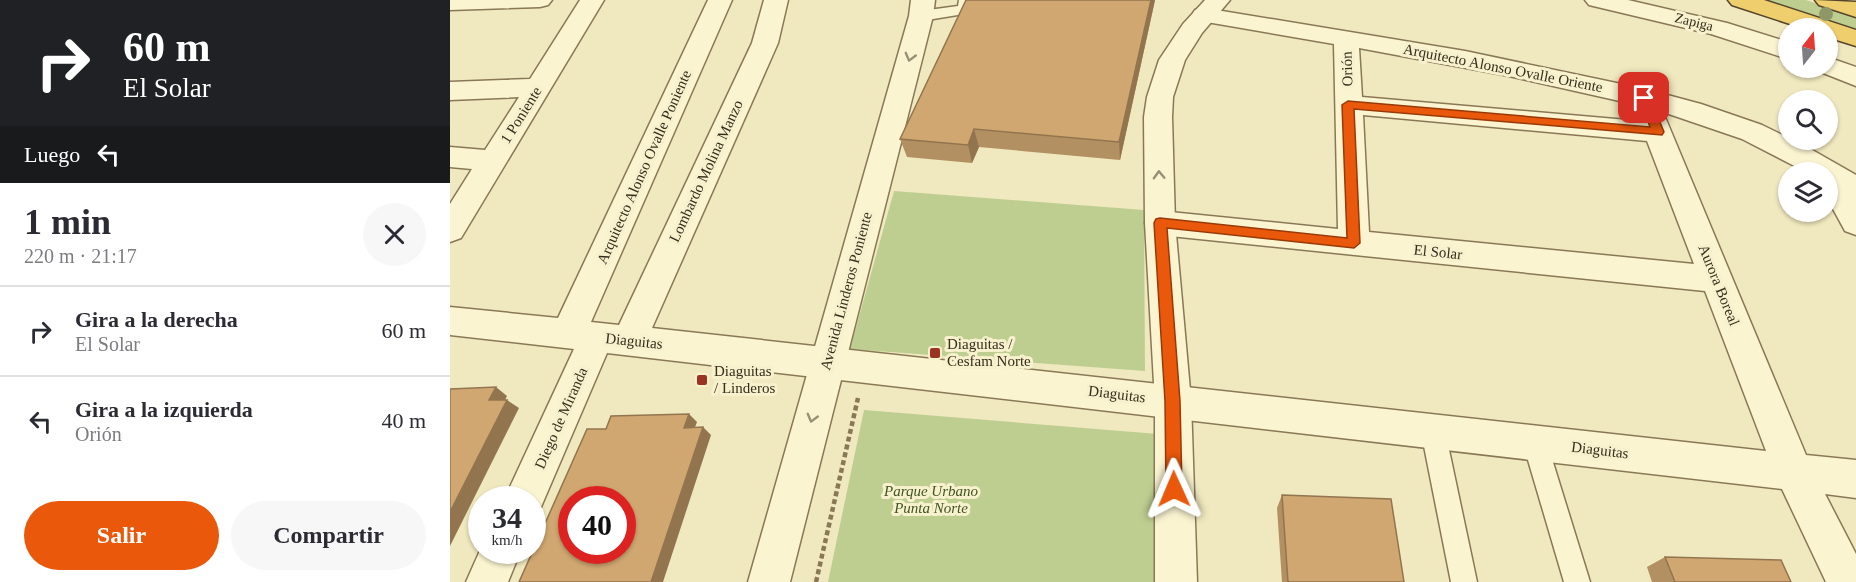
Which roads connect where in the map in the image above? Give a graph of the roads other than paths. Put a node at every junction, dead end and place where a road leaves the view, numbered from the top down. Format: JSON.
{"nodes":[{"id":1,"x":540,"y":0,"type":"edge"},
{"id":2,"x":592,"y":0,"type":"edge"},
{"id":3,"x":720,"y":0,"type":"edge"},
{"id":4,"x":776,"y":0,"type":"edge"},
{"id":5,"x":967,"y":0,"type":"edge"},
{"id":6,"x":1597,"y":0,"type":"edge"},
{"id":7,"x":1740,"y":0,"type":"edge"},
{"id":8,"x":1827,"y":0,"type":"edge"},
{"id":9,"x":450,"y":3,"type":"edge"},
{"id":10,"x":1211,"y":7,"type":"edge"},
{"id":11,"x":922,"y":8,"type":"edge"},
{"id":12,"x":1856,"y":10,"type":"edge"},
{"id":13,"x":1346,"y":38,"type":"junction"},
{"id":14,"x":1856,"y":38,"type":"edge"},
{"id":15,"x":1778,"y":48,"type":"edge"},
{"id":16,"x":1838,"y":70,"type":"edge"},
{"id":17,"x":1856,"y":77,"type":"edge"},
{"id":18,"x":538,"y":87,"type":"junction"},
{"id":19,"x":450,"y":91,"type":"edge"},
{"id":20,"x":1644,"y":98,"type":"junction"},
{"id":21,"x":1348,"y":105,"type":"junction"},
{"id":22,"x":1658,"y":132,"type":"junction"},
{"id":23,"x":450,"y":157,"type":"edge"},
{"id":24,"x":492,"y":161,"type":"junction"},
{"id":25,"x":1812,"y":162,"type":"edge"},
{"id":26,"x":1838,"y":177,"type":"edge"},
{"id":27,"x":1856,"y":189,"type":"edge"},
{"id":28,"x":1838,"y":190,"type":"edge"},
{"id":29,"x":1160,"y":223,"type":"junction"},
{"id":30,"x":1856,"y":223,"type":"edge"},
{"id":31,"x":450,"y":230,"type":"edge"},
{"id":32,"x":1354,"y":243,"type":"junction"},
{"id":33,"x":1717,"y":279,"type":"junction"},
{"id":34,"x":450,"y":321,"type":"edge"},
{"id":35,"x":598,"y":337,"type":"junction"},
{"id":36,"x":827,"y":361,"type":"junction"},
{"id":37,"x":1173,"y":401,"type":"junction"},
{"id":38,"x":1433,"y":431,"type":"junction"},
{"id":39,"x":1535,"y":443,"type":"junction"},
{"id":40,"x":1794,"y":472,"type":"junction"},
{"id":41,"x":1856,"y":479,"type":"edge"},
{"id":42,"x":530,"y":486,"type":"edge"},
{"id":43,"x":495,"y":564,"type":"edge"},
{"id":44,"x":487,"y":582,"type":"edge"},
{"id":45,"x":769,"y":582,"type":"edge"},
{"id":46,"x":1176,"y":582,"type":"edge"},
{"id":47,"x":1464,"y":582,"type":"edge"},
{"id":48,"x":1577,"y":582,"type":"edge"},
{"id":49,"x":1848,"y":582,"type":"edge"}],
"edges":[{"from":1,"to":9,"type":"street"},
{"from":2,"to":18,"type":"street","name":"1 Poniente"},
{"from":3,"to":35,"type":"street","name":"Arquitecto Alonso Ovalle Poniente"},
{"from":4,"to":35,"type":"street","name":"Lombardo Molina Manzo"},
{"from":5,"to":11,"type":"lane"},
{"from":6,"to":15,"type":"street","name":"Zapiga"},
{"from":7,"to":14,"type":"highway"},
{"from":8,"to":12,"type":"highway"},
{"from":10,"to":13,"type":"street","name":"Arquitecto Alonso Ovalle Oriente"},
{"from":29,"to":10,"type":"street","one_way":true},
{"from":11,"to":36,"type":"street","name":"Avenida Linderos Poniente","one_way":true},
{"from":13,"to":20,"type":"street","name":"Arquitecto Alonso Ovalle Oriente"},
{"from":13,"to":21,"type":"street","name":"Orión"},
{"from":16,"to":17,"type":"street"},
{"from":18,"to":19,"type":"street"},
{"from":18,"to":24,"type":"street","name":"1 Poniente"},
{"from":20,"to":22,"type":"street","name":"Aurora Boreal"},
{"from":20,"to":25,"type":"street","name":"Arquitecto Alonso Ovalle Oriente"},
{"from":21,"to":22,"type":"street"},
{"from":21,"to":32,"type":"street","name":"Orión"},
{"from":22,"to":33,"type":"street","name":"Aurora Boreal"},
{"from":23,"to":24,"type":"street"},
{"from":24,"to":31,"type":"street","name":"1 Poniente"},
{"from":26,"to":27,"type":"street","name":"Arquitecto Alonso Ovalle Oriente"},
{"from":28,"to":30,"type":"street"},
{"from":29,"to":32,"type":"street","name":"El Solar"},
{"from":29,"to":37,"type":"street"},
{"from":32,"to":33,"type":"street","name":"El Solar"},
{"from":33,"to":40,"type":"street","name":"Aurora Boreal"},
{"from":34,"to":35,"type":"street","name":"Diaguitas"},
{"from":35,"to":36,"type":"street","name":"Diaguitas"},
{"from":35,"to":42,"type":"street","name":"Diego de Miranda"},
{"from":36,"to":37,"type":"street","name":"Diaguitas"},
{"from":36,"to":45,"type":"street","name":"Avenida Linderos Poniente","one_way":true},
{"from":37,"to":38,"type":"street","name":"Diaguitas"},
{"from":37,"to":46,"type":"street"},
{"from":38,"to":39,"type":"street","name":"Diaguitas"},
{"from":38,"to":47,"type":"lane"},
{"from":39,"to":40,"type":"street","name":"Diaguitas"},
{"from":39,"to":48,"type":"lane"},
{"from":40,"to":41,"type":"street","name":"Diaguitas"},
{"from":40,"to":49,"type":"street","name":"Aurora Boreal"},
{"from":43,"to":44,"type":"street"}]}
